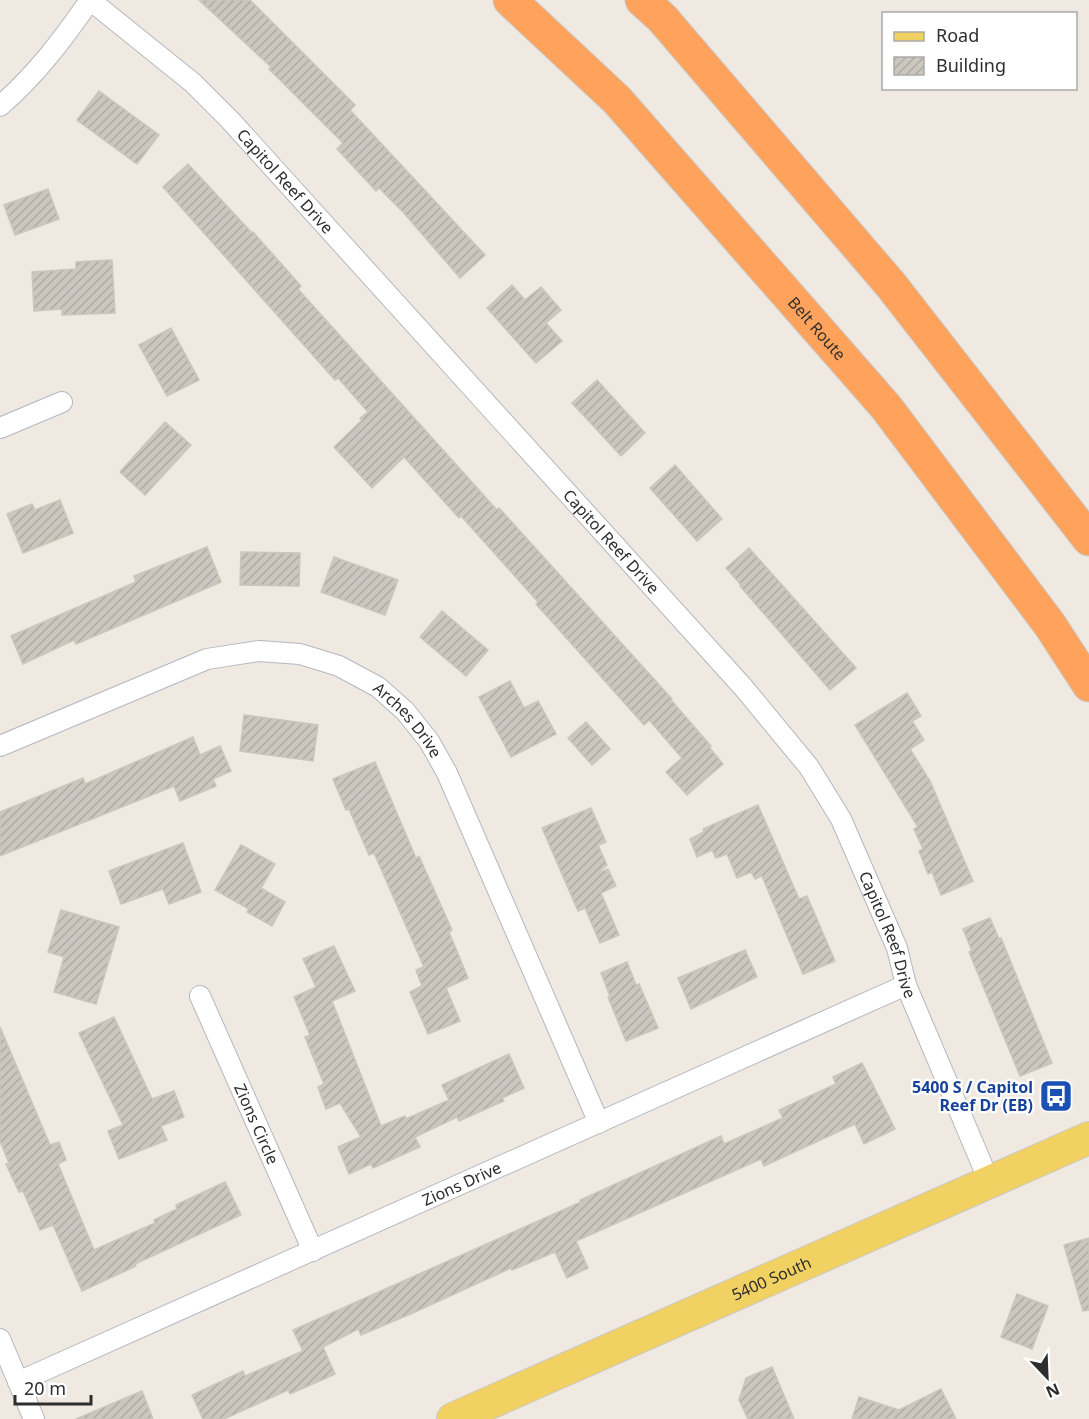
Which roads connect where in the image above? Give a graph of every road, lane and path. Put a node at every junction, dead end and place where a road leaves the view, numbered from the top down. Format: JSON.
{"nodes":[{"id":1,"x":90,"y":0,"type":"edge"},
{"id":2,"x":510,"y":0,"type":"edge"},
{"id":3,"x":642,"y":0,"type":"edge"},
{"id":4,"x":0,"y":106,"type":"edge"},
{"id":5,"x":62,"y":402,"type":"dead end"},
{"id":6,"x":0,"y":428,"type":"edge"},
{"id":7,"x":1089,"y":539,"type":"edge"},
{"id":8,"x":1089,"y":685,"type":"edge"},
{"id":9,"x":0,"y":746,"type":"edge"},
{"id":10,"x":906,"y":985,"type":"junction"},
{"id":11,"x":200,"y":996,"type":"dead end"},
{"id":12,"x":599,"y":1123,"type":"junction"},
{"id":13,"x":1089,"y":1138,"type":"edge"},
{"id":14,"x":989,"y":1181,"type":"junction"},
{"id":15,"x":313,"y":1251,"type":"junction"},
{"id":16,"x":0,"y":1339,"type":"edge"},
{"id":17,"x":18,"y":1382,"type":"junction"},
{"id":18,"x":34,"y":1419,"type":"edge"},
{"id":19,"x":453,"y":1419,"type":"edge"}],
"edges":[{"from":1,"to":4,"type":"street"},
{"from":1,"to":10,"type":"street","name":"Capitol Reef Drive"},
{"from":2,"to":8,"type":"highway","name":"Belt Route"},
{"from":3,"to":7,"type":"highway"},
{"from":5,"to":6,"type":"street"},
{"from":9,"to":12,"type":"street","name":"Arches Drive"},
{"from":10,"to":12,"type":"street","name":"Zions Drive"},
{"from":10,"to":14,"type":"street","name":"Capitol Reef Drive"},
{"from":11,"to":15,"type":"street","name":"Zions Circle"},
{"from":12,"to":15,"type":"street","name":"Zions Drive"},
{"from":13,"to":14,"type":"main road","name":"5400 South"},
{"from":14,"to":19,"type":"main road","name":"5400 South"},
{"from":15,"to":17,"type":"street","name":"Zions Drive"},
{"from":16,"to":17,"type":"street"},
{"from":17,"to":18,"type":"street"}]}
